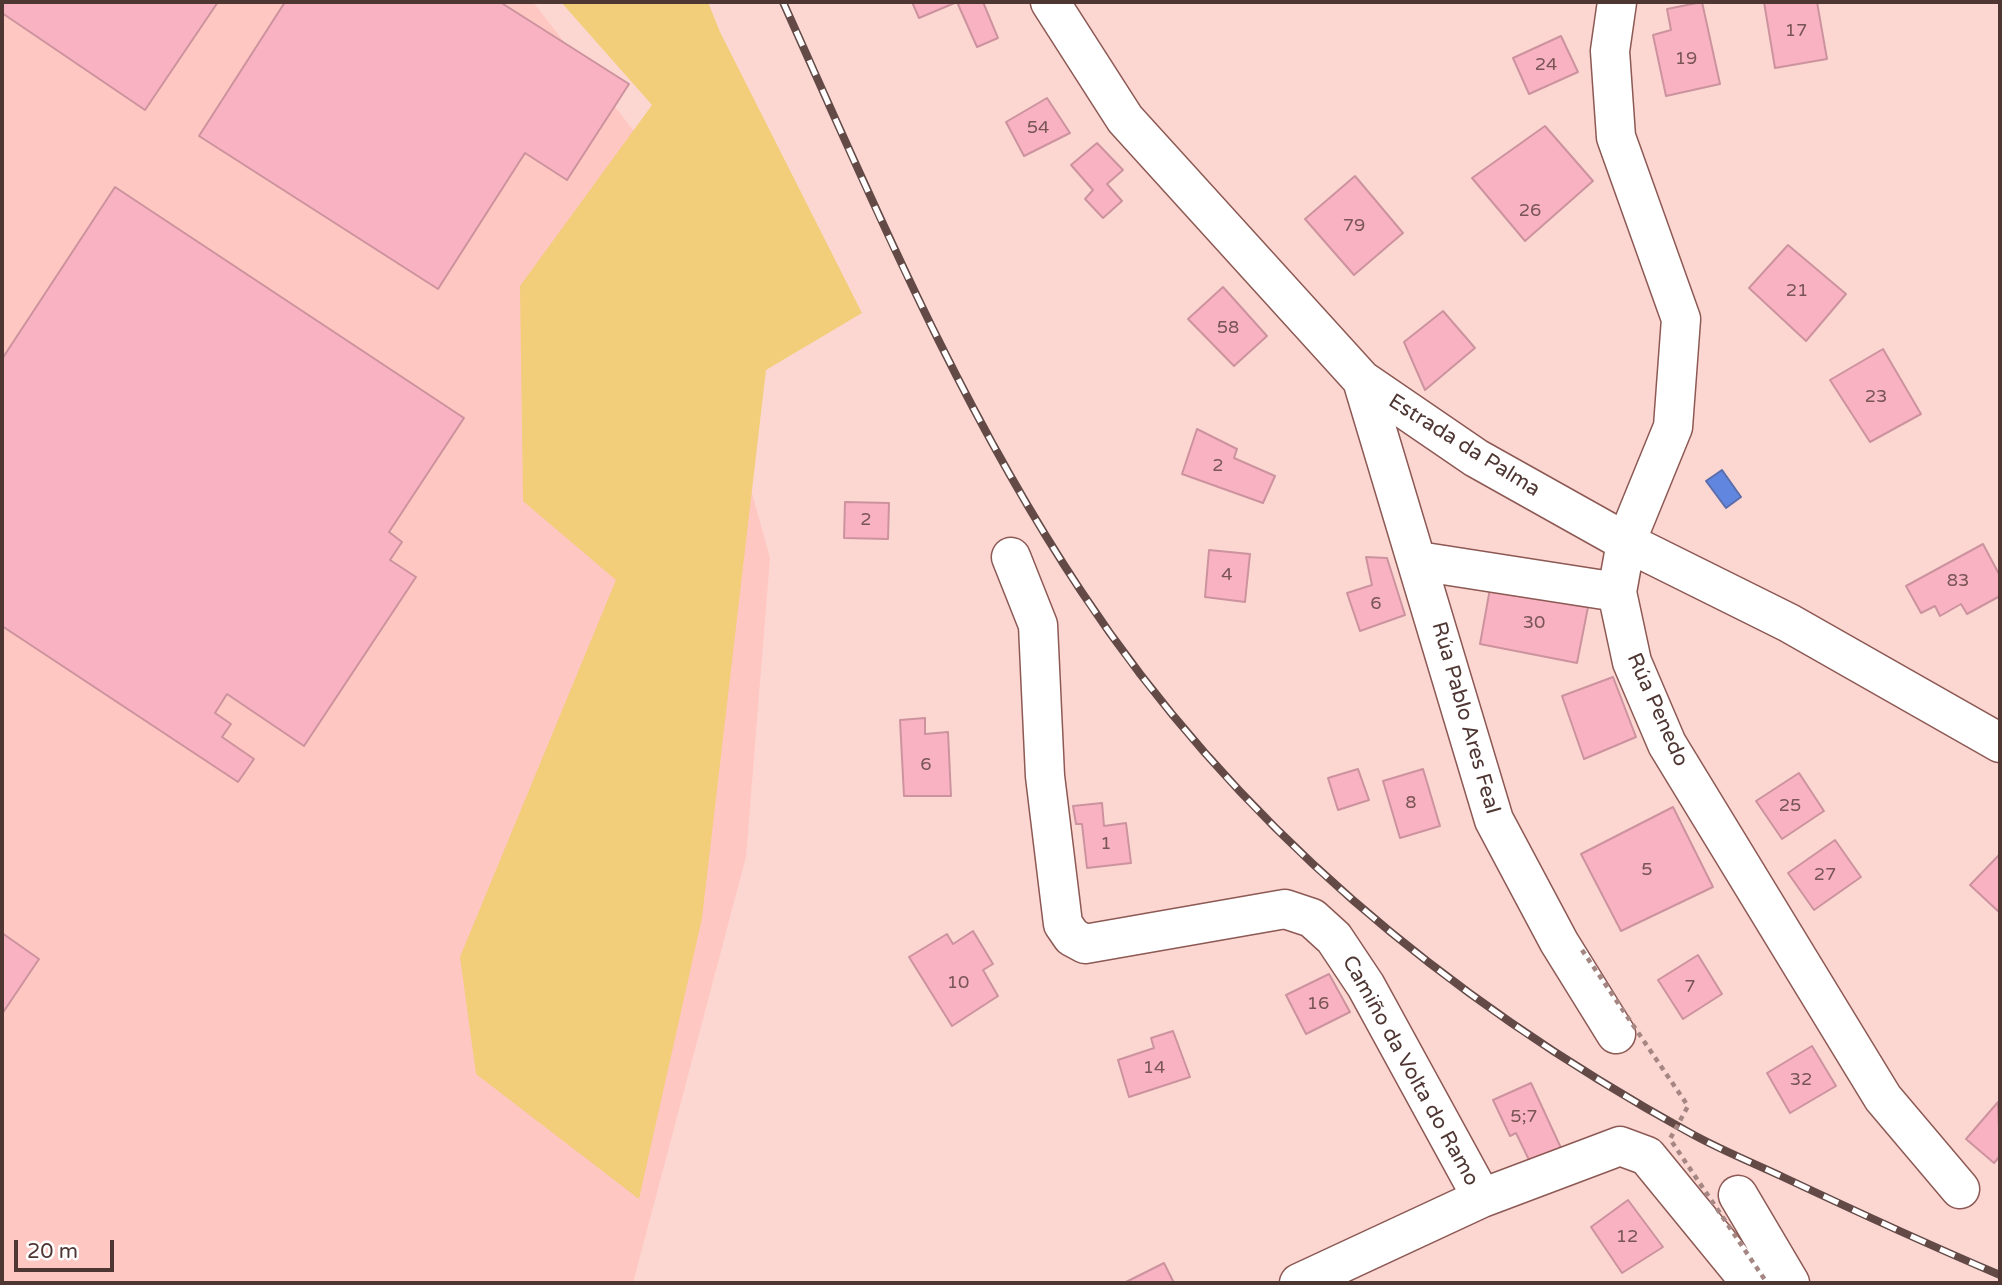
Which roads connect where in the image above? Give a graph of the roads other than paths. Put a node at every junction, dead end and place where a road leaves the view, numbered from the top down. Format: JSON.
{"nodes":[{"id":1,"x":1050,"y":2,"type":"edge"},
{"id":2,"x":1617,"y":2,"type":"edge"},
{"id":3,"x":1363,"y":380,"type":"junction"},
{"id":4,"x":1626,"y":542,"type":"junction"},
{"id":5,"x":1011,"y":557,"type":"dead end"},
{"id":6,"x":1418,"y":561,"type":"junction"},
{"id":7,"x":1617,"y":592,"type":"junction"},
{"id":8,"x":2000,"y":743,"type":"edge"},
{"id":9,"x":1616,"y":1034,"type":"dead end"},
{"id":10,"x":1960,"y":1189,"type":"dead end"},
{"id":11,"x":1738,"y":1195,"type":"dead end"},
{"id":12,"x":1482,"y":1199,"type":"junction"},
{"id":13,"x":1299,"y":1283,"type":"edge"},
{"id":14,"x":1751,"y":1283,"type":"edge"},
{"id":15,"x":1790,"y":1283,"type":"edge"}],
"edges":[{"from":1,"to":3,"type":"street","name":"Estrada da Palma"},
{"from":2,"to":4,"type":"street","name":"Rúa Penedo"},
{"from":3,"to":4,"type":"street","name":"Estrada da Palma"},
{"from":3,"to":6,"type":"street","name":"Rúa Pablo Ares Feal"},
{"from":4,"to":7,"type":"street","name":"Rúa Penedo"},
{"from":4,"to":8,"type":"street","name":"Estrada da Palma"},
{"from":5,"to":12,"type":"street","name":"Camiño da Volta do Ramo"},
{"from":6,"to":7,"type":"street"},
{"from":6,"to":9,"type":"street","name":"Rúa Pablo Ares Feal"},
{"from":7,"to":10,"type":"street","name":"Rúa Penedo"},
{"from":11,"to":15,"type":"street"},
{"from":12,"to":13,"type":"street","name":"Camiño da Volta do Ramo"},
{"from":12,"to":14,"type":"street","name":"Camiño da Volta do Ramo"}]}
